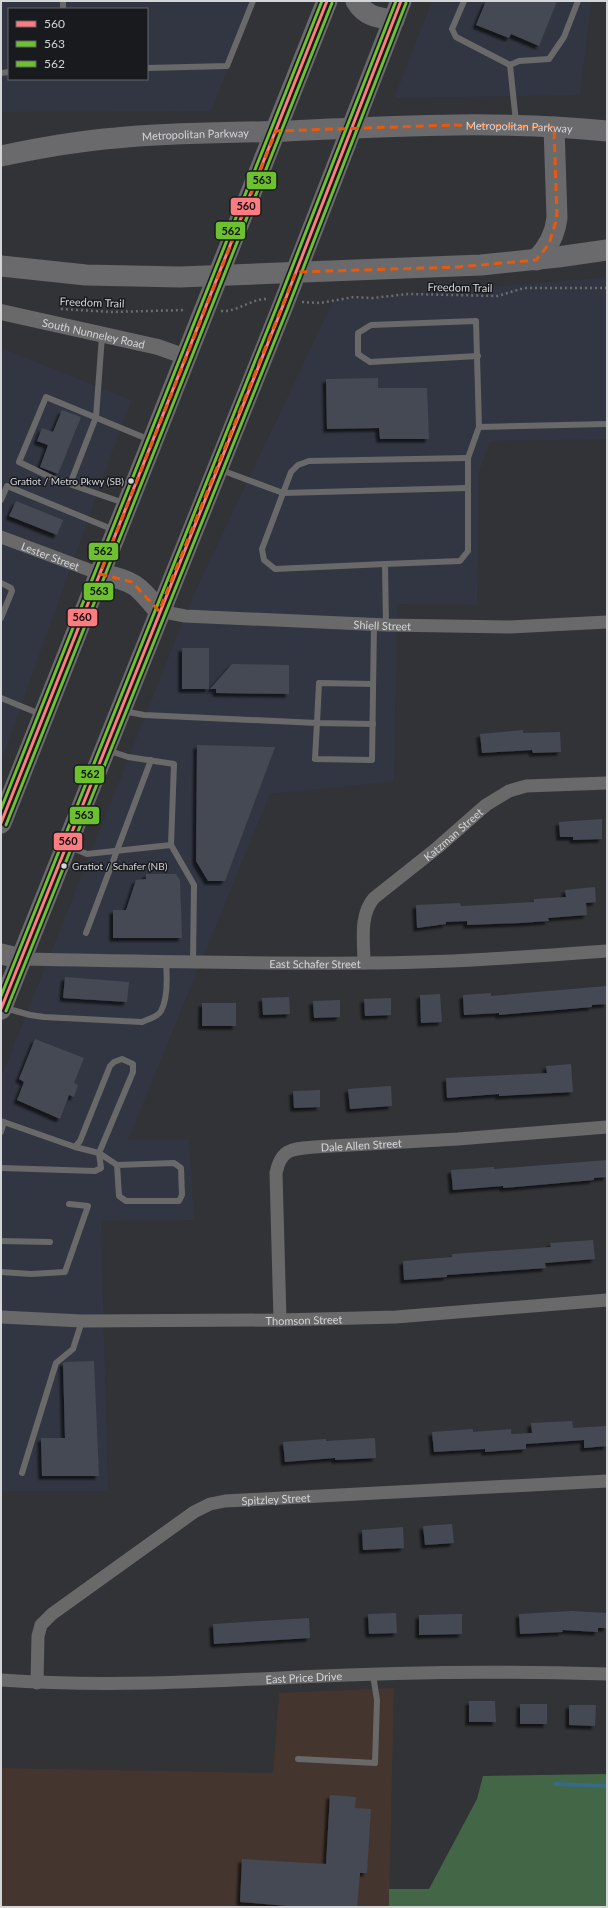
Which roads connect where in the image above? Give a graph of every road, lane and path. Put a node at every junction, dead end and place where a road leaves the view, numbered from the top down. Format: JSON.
{"nodes":[{"id":1,"x":253,"y":1,"type":"edge"},
{"id":2,"x":327,"y":1,"type":"edge"},
{"id":3,"x":356,"y":1,"type":"edge"},
{"id":4,"x":401,"y":1,"type":"edge"},
{"id":5,"x":464,"y":1,"type":"edge"},
{"id":6,"x":578,"y":1,"type":"edge"},
{"id":7,"x":394,"y":20,"type":"junction"},
{"id":8,"x":510,"y":65,"type":"junction"},
{"id":9,"x":148,"y":68,"type":"edge"},
{"id":10,"x":516,"y":125,"type":"junction"},
{"id":11,"x":554,"y":127,"type":"junction"},
{"id":12,"x":352,"y":128,"type":"junction"},
{"id":13,"x":276,"y":131,"type":"junction"},
{"id":14,"x":607,"y":131,"type":"edge"},
{"id":15,"x":1,"y":156,"type":"edge"},
{"id":16,"x":606,"y":251,"type":"edge"},
{"id":17,"x":536,"y":260,"type":"junction"},
{"id":18,"x":1,"y":266,"type":"edge"},
{"id":19,"x":296,"y":272,"type":"junction"},
{"id":20,"x":218,"y":275,"type":"junction"},
{"id":21,"x":607,"y":288,"type":"edge"},
{"id":22,"x":266,"y":299,"type":"dead end"},
{"id":23,"x":312,"y":303,"type":"dead end"},
{"id":24,"x":57,"y":309,"type":"dead end"},
{"id":25,"x":182,"y":310,"type":"dead end"},
{"id":26,"x":225,"y":311,"type":"dead end"},
{"id":27,"x":1,"y":312,"type":"edge"},
{"id":28,"x":102,"y":334,"type":"junction"},
{"id":29,"x":478,"y":356,"type":"junction"},
{"id":30,"x":186,"y":357,"type":"junction"},
{"id":31,"x":96,"y":417,"type":"junction"},
{"id":32,"x":607,"y":424,"type":"edge"},
{"id":33,"x":479,"y":427,"type":"junction"},
{"id":34,"x":152,"y":441,"type":"junction"},
{"id":35,"x":468,"y":458,"type":"junction"},
{"id":36,"x":217,"y":469,"type":"junction"},
{"id":37,"x":70,"y":484,"type":"junction"},
{"id":38,"x":468,"y":488,"type":"junction"},
{"id":39,"x":283,"y":494,"type":"junction"},
{"id":40,"x":1,"y":500,"type":"edge"},
{"id":41,"x":127,"y":504,"type":"junction"},
{"id":42,"x":116,"y":531,"type":"junction"},
{"id":43,"x":1,"y":537,"type":"edge"},
{"id":44,"x":385,"y":564,"type":"junction"},
{"id":45,"x":100,"y":574,"type":"junction"},
{"id":46,"x":1,"y":583,"type":"edge"},
{"id":47,"x":159,"y":611,"type":"junction"},
{"id":48,"x":1,"y":618,"type":"edge"},
{"id":49,"x":607,"y":622,"type":"edge"},
{"id":50,"x":380,"y":624,"type":"junction"},
{"id":51,"x":373,"y":684,"type":"junction"},
{"id":52,"x":1,"y":698,"type":"edge"},
{"id":53,"x":120,"y":710,"type":"junction"},
{"id":54,"x":43,"y":716,"type":"junction"},
{"id":55,"x":316,"y":723,"type":"junction"},
{"id":56,"x":373,"y":724,"type":"junction"},
{"id":57,"x":104,"y":749,"type":"junction"},
{"id":58,"x":151,"y":760,"type":"junction"},
{"id":59,"x":607,"y":783,"type":"edge"},
{"id":60,"x":6,"y":799,"type":"edge"},
{"id":61,"x":1,"y":823,"type":"edge"},
{"id":62,"x":66,"y":846,"type":"junction"},
{"id":63,"x":171,"y":846,"type":"junction"},
{"id":64,"x":116,"y":851,"type":"junction"},
{"id":65,"x":86,"y":932,"type":"dead end"},
{"id":66,"x":607,"y":950,"type":"edge"},
{"id":67,"x":1,"y":954,"type":"edge"},
{"id":68,"x":22,"y":959,"type":"junction"},
{"id":69,"x":166,"y":962,"type":"junction"},
{"id":70,"x":193,"y":963,"type":"junction"},
{"id":71,"x":364,"y":963,"type":"junction"},
{"id":72,"x":1,"y":1008,"type":"edge"},
{"id":73,"x":3,"y":1121,"type":"edge"},
{"id":74,"x":607,"y":1127,"type":"edge"},
{"id":75,"x":1,"y":1132,"type":"edge"},
{"id":76,"x":75,"y":1147,"type":"junction"},
{"id":77,"x":99,"y":1153,"type":"junction"},
{"id":78,"x":117,"y":1165,"type":"junction"},
{"id":79,"x":1,"y":1168,"type":"edge"},
{"id":80,"x":69,"y":1204,"type":"dead end"},
{"id":81,"x":1,"y":1241,"type":"edge"},
{"id":82,"x":50,"y":1242,"type":"dead end"},
{"id":83,"x":1,"y":1272,"type":"edge"},
{"id":84,"x":607,"y":1300,"type":"edge"},
{"id":85,"x":1,"y":1317,"type":"edge"},
{"id":86,"x":82,"y":1320,"type":"junction"},
{"id":87,"x":280,"y":1320,"type":"junction"},
{"id":88,"x":22,"y":1473,"type":"dead end"},
{"id":89,"x":607,"y":1481,"type":"edge"},
{"id":90,"x":607,"y":1674,"type":"edge"},
{"id":91,"x":373,"y":1675,"type":"junction"},
{"id":92,"x":1,"y":1680,"type":"edge"},
{"id":93,"x":37,"y":1682,"type":"junction"},
{"id":94,"x":298,"y":1759,"type":"dead end"}],
"edges":[{"from":1,"to":9,"type":"lane"},
{"from":2,"to":13,"type":"main road"},
{"from":3,"to":7,"type":"main road"},
{"from":4,"to":7,"type":"main road"},
{"from":5,"to":8,"type":"lane"},
{"from":6,"to":8,"type":"lane"},
{"from":7,"to":12,"type":"main road"},
{"from":8,"to":10,"type":"lane"},
{"from":10,"to":11,"type":"main road","name":"Metropolitan Parkway"},
{"from":10,"to":12,"type":"main road","name":"Metropolitan Parkway"},
{"from":11,"to":14,"type":"main road","name":"Metropolitan Parkway"},
{"from":11,"to":17,"type":"main road"},
{"from":12,"to":13,"type":"main road","name":"Metropolitan Parkway"},
{"from":12,"to":19,"type":"main road"},
{"from":13,"to":15,"type":"main road","name":"Metropolitan Parkway"},
{"from":13,"to":20,"type":"main road"},
{"from":16,"to":17,"type":"main road"},
{"from":17,"to":19,"type":"main road"},
{"from":18,"to":20,"type":"main road"},
{"from":19,"to":20,"type":"main road"},
{"from":19,"to":36,"type":"main road"},
{"from":20,"to":30,"type":"main road"},
{"from":21,"to":23,"type":"path","name":"Freedom Trail"},
{"from":22,"to":26,"type":"path"},
{"from":24,"to":25,"type":"path","name":"Freedom Trail"},
{"from":27,"to":28,"type":"street","name":"South Nunneley Road"},
{"from":28,"to":30,"type":"street","name":"South Nunneley Road"},
{"from":28,"to":31,"type":"lane"},
{"from":29,"to":29,"type":"lane"},
{"from":29,"to":33,"type":"lane"},
{"from":30,"to":34,"type":"main road"},
{"from":31,"to":34,"type":"lane"},
{"from":31,"to":37,"type":"lane"},
{"from":31,"to":37,"type":"lane"},
{"from":32,"to":33,"type":"lane"},
{"from":33,"to":35,"type":"lane"},
{"from":34,"to":41,"type":"main road"},
{"from":35,"to":38,"type":"lane"},
{"from":35,"to":39,"type":"lane"},
{"from":36,"to":39,"type":"lane"},
{"from":36,"to":47,"type":"main road"},
{"from":37,"to":41,"type":"lane"},
{"from":38,"to":39,"type":"lane"},
{"from":38,"to":44,"type":"lane"},
{"from":39,"to":44,"type":"lane"},
{"from":40,"to":42,"type":"lane"},
{"from":41,"to":42,"type":"main road"},
{"from":42,"to":45,"type":"main road"},
{"from":43,"to":45,"type":"street","name":"Lester Street"},
{"from":44,"to":50,"type":"lane"},
{"from":45,"to":47,"type":"main road"},
{"from":45,"to":54,"type":"main road"},
{"from":46,"to":48,"type":"lane"},
{"from":47,"to":50,"type":"street","name":"Shiell Street"},
{"from":47,"to":53,"type":"main road"},
{"from":49,"to":50,"type":"street","name":"Shiell Street"},
{"from":50,"to":51,"type":"lane"},
{"from":51,"to":55,"type":"lane"},
{"from":51,"to":56,"type":"lane"},
{"from":52,"to":54,"type":"lane"},
{"from":53,"to":55,"type":"lane"},
{"from":53,"to":57,"type":"main road"},
{"from":54,"to":60,"type":"main road"},
{"from":55,"to":56,"type":"lane"},
{"from":55,"to":56,"type":"lane"},
{"from":57,"to":58,"type":"lane"},
{"from":57,"to":62,"type":"main road"},
{"from":58,"to":63,"type":"lane"},
{"from":58,"to":64,"type":"lane"},
{"from":59,"to":71,"type":"street","name":"Katzman Street"},
{"from":60,"to":61,"type":"main road"},
{"from":62,"to":64,"type":"lane"},
{"from":62,"to":68,"type":"main road"},
{"from":63,"to":64,"type":"lane"},
{"from":63,"to":70,"type":"lane"},
{"from":64,"to":65,"type":"lane"},
{"from":66,"to":71,"type":"street","name":"East Schafer Street"},
{"from":67,"to":68,"type":"main road"},
{"from":68,"to":69,"type":"street","name":"East Schafer Street"},
{"from":68,"to":72,"type":"main road"},
{"from":69,"to":70,"type":"street","name":"East Schafer Street"},
{"from":69,"to":72,"type":"lane"},
{"from":70,"to":71,"type":"street","name":"East Schafer Street"},
{"from":73,"to":75,"type":"lane"},
{"from":73,"to":76,"type":"lane"},
{"from":74,"to":87,"type":"street","name":"Dale Allen Street"},
{"from":76,"to":77,"type":"lane"},
{"from":76,"to":77,"type":"lane"},
{"from":77,"to":78,"type":"lane"},
{"from":77,"to":79,"type":"lane"},
{"from":78,"to":78,"type":"lane"},
{"from":80,"to":83,"type":"lane"},
{"from":81,"to":82,"type":"lane"},
{"from":84,"to":87,"type":"street","name":"Thomson Street"},
{"from":85,"to":86,"type":"street","name":"Thomson Street"},
{"from":86,"to":87,"type":"street","name":"Thomson Street"},
{"from":86,"to":88,"type":"lane"},
{"from":89,"to":93,"type":"street","name":"Spitzley Street"},
{"from":90,"to":91,"type":"street","name":"East Price Drive"},
{"from":91,"to":93,"type":"street","name":"East Price Drive"},
{"from":91,"to":94,"type":"lane"},
{"from":92,"to":93,"type":"street","name":"East Price Drive"}]}
